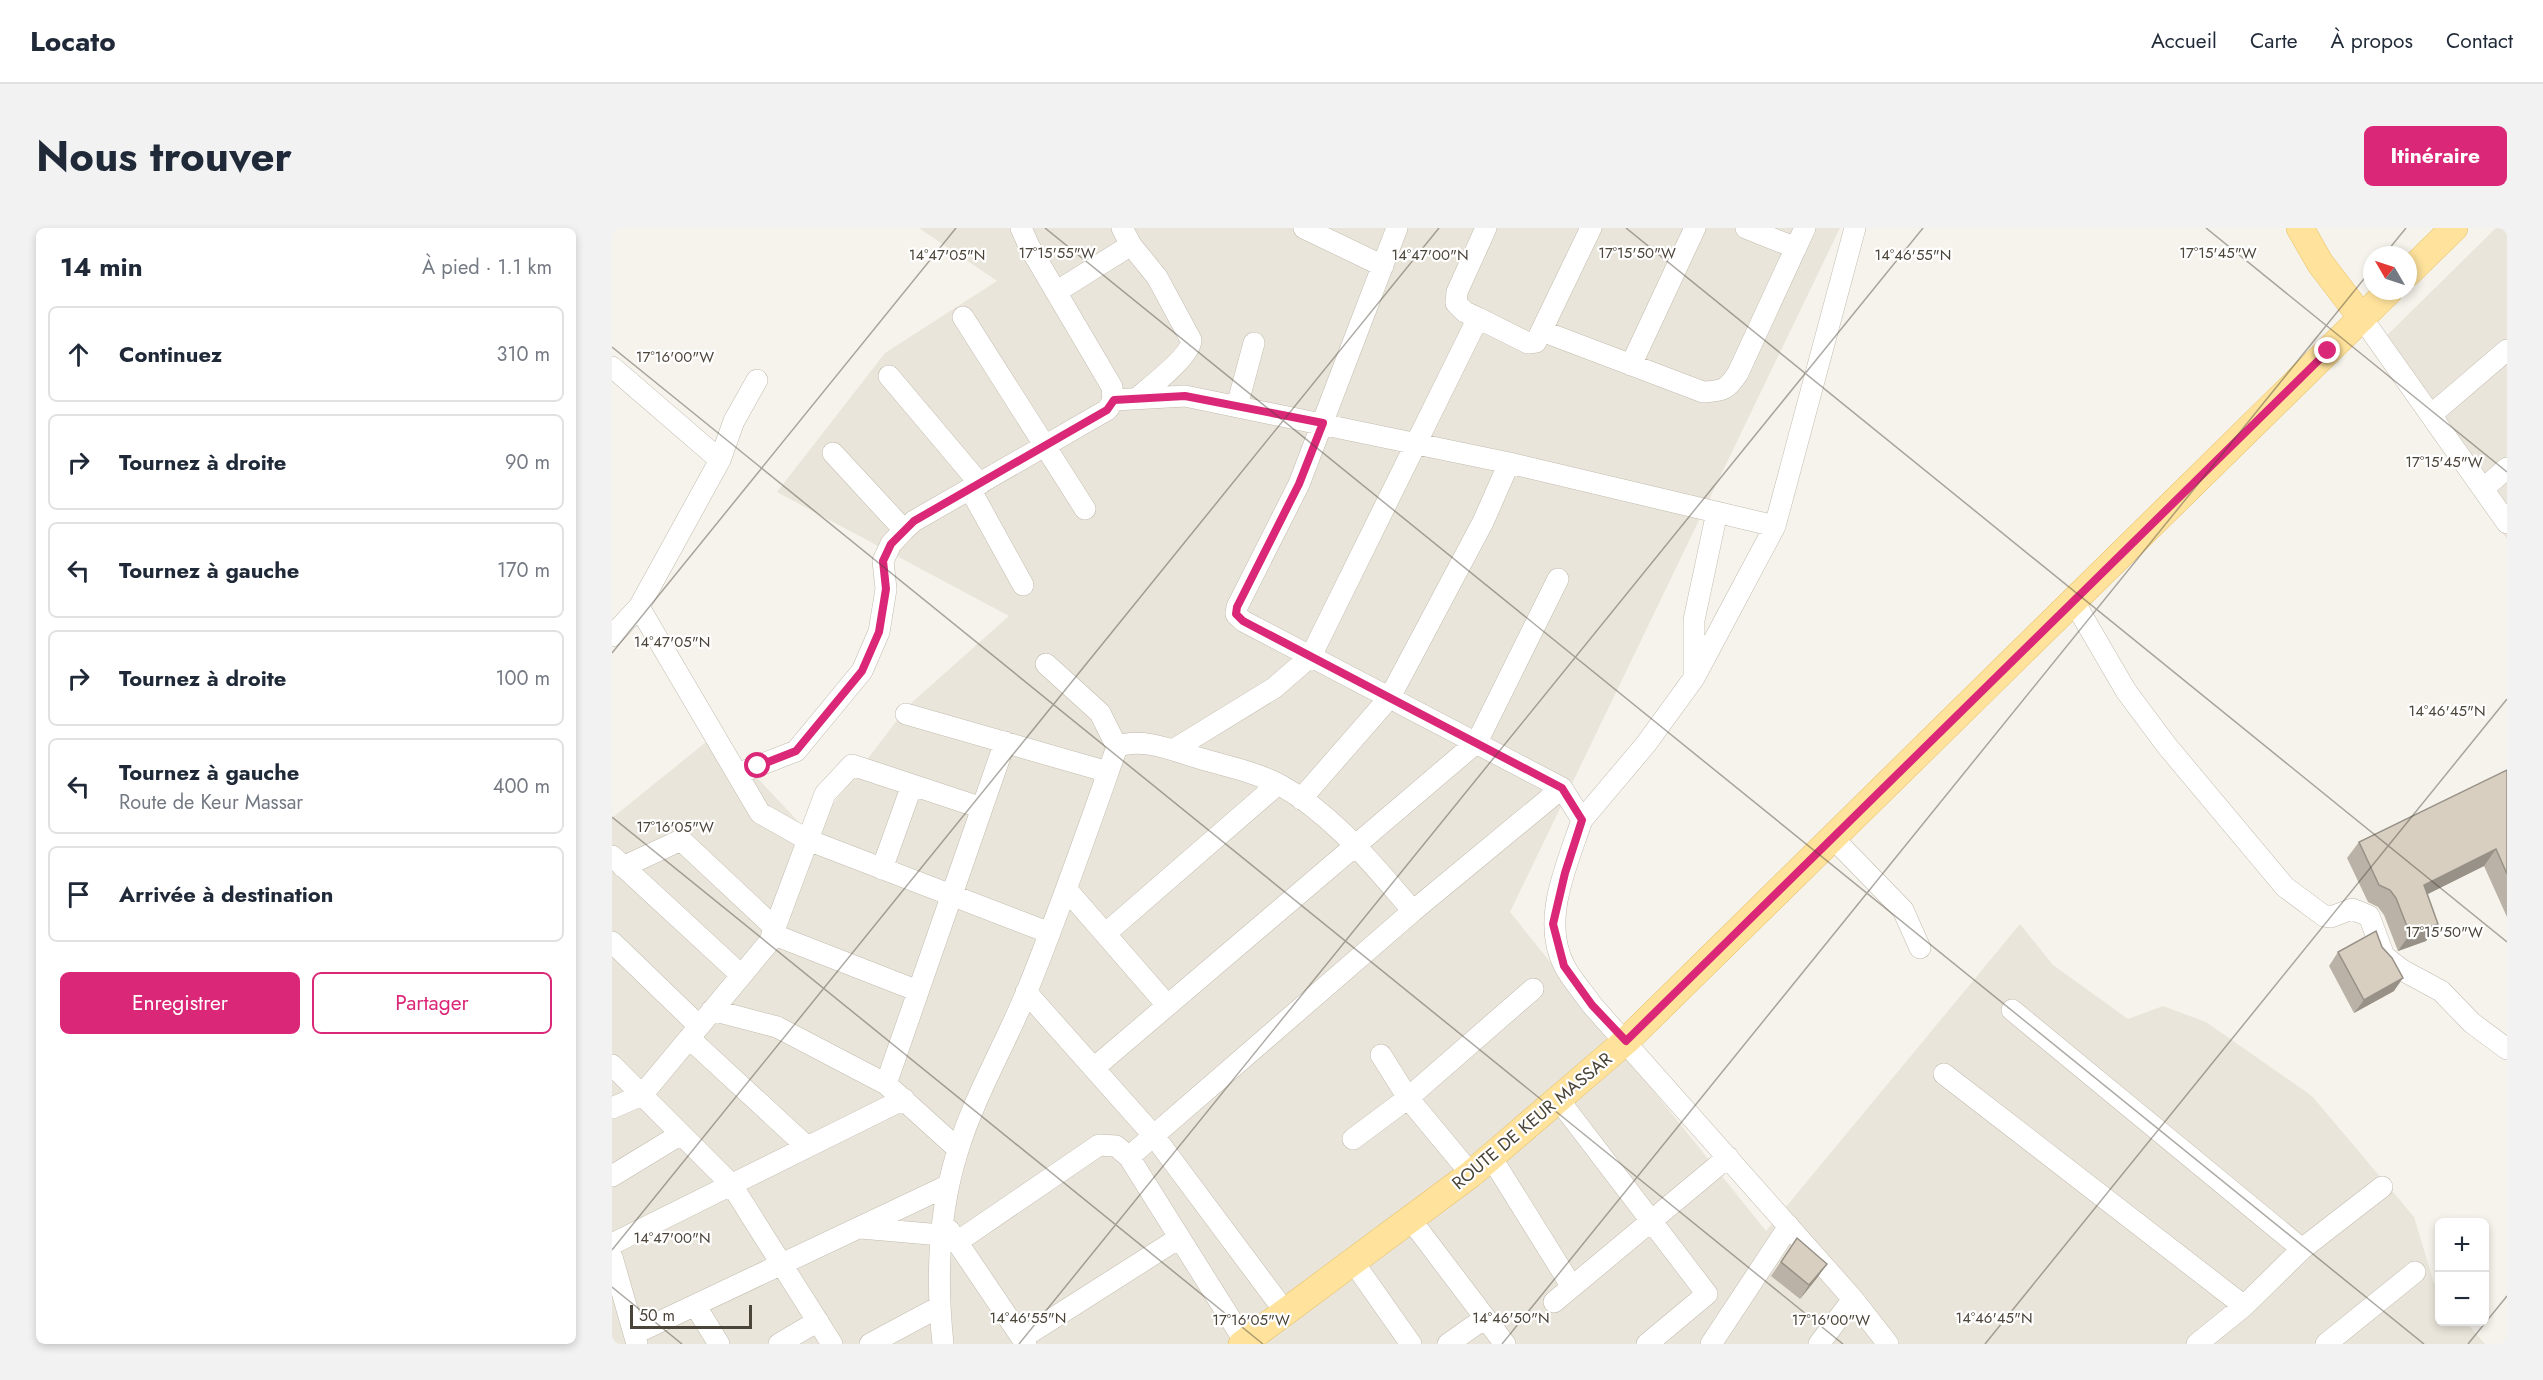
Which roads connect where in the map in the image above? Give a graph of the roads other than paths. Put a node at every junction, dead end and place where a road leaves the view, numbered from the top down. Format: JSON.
{"nodes":[{"id":1,"x":1021,"y":228,"type":"edge"},
{"id":2,"x":1304,"y":228,"type":"edge"},
{"id":3,"x":1397,"y":228,"type":"edge"},
{"id":4,"x":1486,"y":228,"type":"edge"},
{"id":5,"x":1591,"y":228,"type":"edge"},
{"id":6,"x":1695,"y":228,"type":"edge"},
{"id":7,"x":1746,"y":228,"type":"edge"},
{"id":8,"x":1805,"y":228,"type":"edge"},
{"id":9,"x":1855,"y":228,"type":"edge"},
{"id":10,"x":2300,"y":228,"type":"edge"},
{"id":11,"x":2454,"y":228,"type":"edge"},
{"id":12,"x":1126,"y":236,"type":"edge"},
{"id":13,"x":1796,"y":248,"type":"junction"},
{"id":14,"x":2417,"y":264,"type":"edge"},
{"id":15,"x":1383,"y":266,"type":"junction"},
{"id":16,"x":1056,"y":292,"type":"junction"},
{"id":17,"x":2380,"y":300,"type":"edge"},
{"id":18,"x":963,"y":317,"type":"dead end"},
{"id":19,"x":1478,"y":318,"type":"junction"},
{"id":20,"x":2362,"y":318,"type":"junction"},
{"id":21,"x":1542,"y":331,"type":"junction"},
{"id":22,"x":1254,"y":343,"type":"dead end"},
{"id":23,"x":2507,"y":350,"type":"edge"},
{"id":24,"x":1631,"y":365,"type":"junction"},
{"id":25,"x":612,"y":367,"type":"edge"},
{"id":26,"x":890,"y":376,"type":"dead end"},
{"id":27,"x":757,"y":380,"type":"dead end"},
{"id":28,"x":1137,"y":399,"type":"junction"},
{"id":29,"x":1114,"y":400,"type":"junction"},
{"id":30,"x":1237,"y":406,"type":"junction"},
{"id":31,"x":2431,"y":415,"type":"junction"},
{"id":32,"x":1323,"y":423,"type":"junction"},
{"id":33,"x":1415,"y":445,"type":"junction"},
{"id":34,"x":1046,"y":446,"type":"junction"},
{"id":35,"x":833,"y":453,"type":"dead end"},
{"id":36,"x":720,"y":460,"type":"junction"},
{"id":37,"x":1509,"y":464,"type":"junction"},
{"id":38,"x":2507,"y":468,"type":"edge"},
{"id":39,"x":975,"y":486,"type":"junction"},
{"id":40,"x":2483,"y":489,"type":"junction"},
{"id":41,"x":1085,"y":509,"type":"dead end"},
{"id":42,"x":1717,"y":512,"type":"junction"},
{"id":43,"x":2507,"y":523,"type":"edge"},
{"id":44,"x":1775,"y":526,"type":"junction"},
{"id":45,"x":904,"y":530,"type":"junction"},
{"id":46,"x":1558,"y":579,"type":"dead end"},
{"id":47,"x":1023,"y":585,"type":"dead end"},
{"id":48,"x":2073,"y":600,"type":"junction"},
{"id":49,"x":639,"y":607,"type":"junction"},
{"id":50,"x":612,"y":636,"type":"edge"},
{"id":51,"x":1311,"y":656,"type":"junction"},
{"id":52,"x":1046,"y":664,"type":"dead end"},
{"id":53,"x":1694,"y":678,"type":"junction"},
{"id":54,"x":1390,"y":697,"type":"junction"},
{"id":55,"x":906,"y":714,"type":"dead end"},
{"id":56,"x":1005,"y":742,"type":"junction"},
{"id":57,"x":1477,"y":742,"type":"junction"},
{"id":58,"x":1117,"y":747,"type":"junction"},
{"id":59,"x":1173,"y":750,"type":"junction"},
{"id":60,"x":1108,"y":772,"type":"junction"},
{"id":61,"x":737,"y":774,"type":"junction"},
{"id":62,"x":1278,"y":784,"type":"junction"},
{"id":63,"x":912,"y":785,"type":"junction"},
{"id":64,"x":1562,"y":788,"type":"junction"},
{"id":65,"x":1301,"y":799,"type":"junction"},
{"id":66,"x":982,"y":808,"type":"junction"},
{"id":67,"x":1582,"y":820,"type":"junction"},
{"id":68,"x":1832,"y":837,"type":"junction"},
{"id":69,"x":808,"y":840,"type":"junction"},
{"id":70,"x":1355,"y":844,"type":"junction"},
{"id":71,"x":618,"y":862,"type":"edge"},
{"id":72,"x":882,"y":869,"type":"junction"},
{"id":73,"x":1067,"y":890,"type":"junction"},
{"id":74,"x":951,"y":895,"type":"junction"},
{"id":75,"x":1413,"y":911,"type":"junction"},
{"id":76,"x":774,"y":931,"type":"junction"},
{"id":77,"x":1050,"y":933,"type":"junction"},
{"id":78,"x":1105,"y":934,"type":"junction"},
{"id":79,"x":612,"y":942,"type":"edge"},
{"id":80,"x":1920,"y":948,"type":"dead end"},
{"id":81,"x":741,"y":975,"type":"junction"},
{"id":82,"x":1533,"y":989,"type":"dead end"},
{"id":83,"x":918,"y":991,"type":"junction"},
{"id":84,"x":1026,"y":993,"type":"junction"},
{"id":85,"x":1167,"y":1005,"type":"junction"},
{"id":86,"x":2012,"y":1010,"type":"dead end"},
{"id":87,"x":700,"y":1025,"type":"junction"},
{"id":88,"x":1626,"y":1041,"type":"junction"},
{"id":89,"x":2507,"y":1049,"type":"edge"},
{"id":90,"x":1382,"y":1055,"type":"dead end"},
{"id":91,"x":612,"y":1065,"type":"edge"},
{"id":92,"x":1094,"y":1068,"type":"junction"},
{"id":93,"x":1944,"y":1074,"type":"dead end"},
{"id":94,"x":886,"y":1084,"type":"junction"},
{"id":95,"x":642,"y":1095,"type":"junction"},
{"id":96,"x":1408,"y":1098,"type":"junction"},
{"id":97,"x":904,"y":1099,"type":"junction"},
{"id":98,"x":1558,"y":1099,"type":"junction"},
{"id":99,"x":612,"y":1108,"type":"edge"},
{"id":100,"x":681,"y":1134,"type":"junction"},
{"id":101,"x":1154,"y":1136,"type":"junction"},
{"id":102,"x":1353,"y":1139,"type":"dead end"},
{"id":103,"x":806,"y":1146,"type":"junction"},
{"id":104,"x":958,"y":1149,"type":"junction"},
{"id":105,"x":1129,"y":1157,"type":"junction"},
{"id":106,"x":1728,"y":1157,"type":"junction"},
{"id":107,"x":1481,"y":1166,"type":"junction"},
{"id":108,"x":612,"y":1176,"type":"edge"},
{"id":109,"x":731,"y":1184,"type":"junction"},
{"id":110,"x":950,"y":1185,"type":"junction"},
{"id":111,"x":2382,"y":1187,"type":"dead end"},
{"id":112,"x":1411,"y":1220,"type":"junction"},
{"id":113,"x":1651,"y":1221,"type":"junction"},
{"id":114,"x":1789,"y":1226,"type":"junction"},
{"id":115,"x":858,"y":1227,"type":"junction"},
{"id":116,"x":946,"y":1232,"type":"junction"},
{"id":117,"x":1179,"y":1238,"type":"junction"},
{"id":118,"x":612,"y":1244,"type":"edge"},
{"id":119,"x":2302,"y":1249,"type":"junction"},
{"id":120,"x":612,"y":1257,"type":"edge"},
{"id":121,"x":781,"y":1263,"type":"junction"},
{"id":122,"x":1354,"y":1263,"type":"junction"},
{"id":123,"x":2415,"y":1272,"type":"dead end"},
{"id":124,"x":1572,"y":1287,"type":"junction"},
{"id":125,"x":1854,"y":1299,"type":"junction"},
{"id":126,"x":1554,"y":1302,"type":"dead end"},
{"id":127,"x":695,"y":1305,"type":"junction"},
{"id":128,"x":2244,"y":1306,"type":"junction"},
{"id":129,"x":939,"y":1307,"type":"junction"},
{"id":130,"x":1286,"y":1313,"type":"junction"},
{"id":131,"x":1485,"y":1318,"type":"junction"},
{"id":132,"x":818,"y":1321,"type":"junction"},
{"id":133,"x":636,"y":1339,"type":"edge"},
{"id":134,"x":1024,"y":1341,"type":"edge"},
{"id":135,"x":2202,"y":1342,"type":"edge"},
{"id":136,"x":1243,"y":1343,"type":"edge"},
{"id":137,"x":719,"y":1344,"type":"edge"},
{"id":138,"x":779,"y":1344,"type":"edge"},
{"id":139,"x":832,"y":1344,"type":"edge"},
{"id":140,"x":870,"y":1344,"type":"edge"},
{"id":141,"x":943,"y":1344,"type":"edge"},
{"id":142,"x":1411,"y":1344,"type":"edge"},
{"id":143,"x":1448,"y":1344,"type":"edge"},
{"id":144,"x":1505,"y":1344,"type":"edge"},
{"id":145,"x":1647,"y":1344,"type":"edge"},
{"id":146,"x":1711,"y":1344,"type":"edge"},
{"id":147,"x":1819,"y":1344,"type":"edge"},
{"id":148,"x":1888,"y":1344,"type":"edge"},
{"id":149,"x":2326,"y":1344,"type":"edge"}],
"edges":[{"from":1,"to":16,"type":"street"},
{"from":2,"to":15,"type":"street"},
{"from":3,"to":15,"type":"street"},
{"from":4,"to":19,"type":"street"},
{"from":5,"to":21,"type":"street"},
{"from":6,"to":24,"type":"street"},
{"from":7,"to":13,"type":"street"},
{"from":8,"to":13,"type":"street"},
{"from":9,"to":44,"type":"street"},
{"from":10,"to":20,"type":"main road"},
{"from":11,"to":14,"type":"main road"},
{"from":12,"to":16,"type":"street"},
{"from":12,"to":28,"type":"street"},
{"from":13,"to":24,"type":"street"},
{"from":15,"to":32,"type":"street"},
{"from":16,"to":29,"type":"street"},
{"from":17,"to":20,"type":"main road","name":"ROUTE DE KEUR MASSAR"},
{"from":18,"to":34,"type":"street"},
{"from":19,"to":21,"type":"street"},
{"from":19,"to":33,"type":"street"},
{"from":20,"to":31,"type":"street"},
{"from":20,"to":48,"type":"main road","name":"ROUTE DE KEUR MASSAR"},
{"from":21,"to":24,"type":"street"},
{"from":22,"to":30,"type":"street"},
{"from":23,"to":31,"type":"street"},
{"from":25,"to":36,"type":"street"},
{"from":26,"to":39,"type":"street"},
{"from":27,"to":36,"type":"street"},
{"from":28,"to":29,"type":"street"},
{"from":28,"to":30,"type":"street"},
{"from":29,"to":34,"type":"street"},
{"from":30,"to":32,"type":"street"},
{"from":31,"to":40,"type":"street"},
{"from":32,"to":33,"type":"street"},
{"from":32,"to":51,"type":"street"},
{"from":33,"to":37,"type":"street"},
{"from":33,"to":51,"type":"street"},
{"from":34,"to":39,"type":"street"},
{"from":34,"to":41,"type":"street"},
{"from":35,"to":45,"type":"street"},
{"from":36,"to":49,"type":"street"},
{"from":37,"to":42,"type":"street"},
{"from":37,"to":54,"type":"street"},
{"from":38,"to":40,"type":"street"},
{"from":39,"to":45,"type":"street"},
{"from":39,"to":47,"type":"street"},
{"from":40,"to":43,"type":"street"},
{"from":42,"to":44,"type":"street"},
{"from":42,"to":53,"type":"street"},
{"from":44,"to":53,"type":"street"},
{"from":45,"to":61,"type":"street"},
{"from":46,"to":57,"type":"street"},
{"from":48,"to":68,"type":"main road","name":"ROUTE DE KEUR MASSAR"},
{"from":48,"to":89,"type":"street"},
{"from":49,"to":50,"type":"street"},
{"from":49,"to":61,"type":"street"},
{"from":51,"to":54,"type":"street"},
{"from":51,"to":59,"type":"street"},
{"from":52,"to":58,"type":"street"},
{"from":53,"to":67,"type":"street"},
{"from":54,"to":57,"type":"street"},
{"from":54,"to":65,"type":"street"},
{"from":55,"to":56,"type":"street"},
{"from":56,"to":60,"type":"street"},
{"from":56,"to":66,"type":"street"},
{"from":57,"to":64,"type":"street"},
{"from":57,"to":70,"type":"street"},
{"from":58,"to":59,"type":"street"},
{"from":58,"to":60,"type":"street"},
{"from":59,"to":62,"type":"street"},
{"from":60,"to":73,"type":"street"},
{"from":61,"to":69,"type":"street"},
{"from":62,"to":65,"type":"street"},
{"from":62,"to":78,"type":"street"},
{"from":63,"to":66,"type":"street"},
{"from":63,"to":69,"type":"street"},
{"from":63,"to":72,"type":"street"},
{"from":64,"to":67,"type":"street"},
{"from":64,"to":75,"type":"street"},
{"from":65,"to":70,"type":"street"},
{"from":66,"to":74,"type":"street"},
{"from":67,"to":88,"type":"street"},
{"from":68,"to":80,"type":"street"},
{"from":68,"to":88,"type":"main road","name":"ROUTE DE KEUR MASSAR"},
{"from":69,"to":72,"type":"street"},
{"from":69,"to":76,"type":"street"},
{"from":70,"to":75,"type":"street"},
{"from":70,"to":85,"type":"street"},
{"from":71,"to":76,"type":"street"},
{"from":71,"to":81,"type":"street"},
{"from":72,"to":74,"type":"street"},
{"from":73,"to":77,"type":"street"},
{"from":73,"to":78,"type":"street"},
{"from":74,"to":77,"type":"street"},
{"from":74,"to":83,"type":"street"},
{"from":75,"to":101,"type":"street"},
{"from":76,"to":81,"type":"street"},
{"from":76,"to":83,"type":"street"},
{"from":77,"to":84,"type":"street"},
{"from":78,"to":85,"type":"street"},
{"from":79,"to":87,"type":"street"},
{"from":81,"to":87,"type":"street"},
{"from":82,"to":96,"type":"street"},
{"from":83,"to":94,"type":"street"},
{"from":84,"to":92,"type":"street"},
{"from":84,"to":104,"type":"street"},
{"from":85,"to":92,"type":"street"},
{"from":86,"to":119,"type":"street"},
{"from":87,"to":94,"type":"street"},
{"from":87,"to":95,"type":"street"},
{"from":87,"to":103,"type":"street"},
{"from":88,"to":98,"type":"main road","name":"ROUTE DE KEUR MASSAR"},
{"from":88,"to":106,"type":"street"},
{"from":90,"to":96,"type":"street"},
{"from":91,"to":95,"type":"street"},
{"from":92,"to":101,"type":"street"},
{"from":93,"to":128,"type":"street"},
{"from":94,"to":97,"type":"street"},
{"from":95,"to":99,"type":"street"},
{"from":95,"to":100,"type":"street"},
{"from":96,"to":102,"type":"street"},
{"from":96,"to":107,"type":"street"},
{"from":97,"to":103,"type":"street"},
{"from":97,"to":104,"type":"street"},
{"from":98,"to":107,"type":"main road","name":"ROUTE DE KEUR MASSAR"},
{"from":98,"to":113,"type":"street"},
{"from":100,"to":108,"type":"street"},
{"from":100,"to":109,"type":"street"},
{"from":101,"to":105,"type":"street"},
{"from":101,"to":130,"type":"street"},
{"from":103,"to":109,"type":"street"},
{"from":104,"to":110,"type":"street"},
{"from":105,"to":116,"type":"street"},
{"from":105,"to":117,"type":"street"},
{"from":106,"to":113,"type":"street"},
{"from":106,"to":114,"type":"street"},
{"from":107,"to":112,"type":"main road","name":"ROUTE DE KEUR MASSAR"},
{"from":107,"to":124,"type":"street"},
{"from":109,"to":118,"type":"street"},
{"from":109,"to":121,"type":"street"},
{"from":110,"to":115,"type":"street"},
{"from":110,"to":116,"type":"street"},
{"from":111,"to":119,"type":"street"},
{"from":112,"to":122,"type":"main road","name":"ROUTE DE KEUR MASSAR"},
{"from":112,"to":131,"type":"street"},
{"from":113,"to":124,"type":"street"},
{"from":113,"to":145,"type":"street"},
{"from":114,"to":125,"type":"street"},
{"from":114,"to":146,"type":"street"},
{"from":115,"to":116,"type":"street"},
{"from":115,"to":121,"type":"street"},
{"from":116,"to":129,"type":"street"},
{"from":116,"to":134,"type":"street"},
{"from":117,"to":134,"type":"street"},
{"from":117,"to":136,"type":"street"},
{"from":119,"to":128,"type":"street"},
{"from":120,"to":133,"type":"street"},
{"from":121,"to":127,"type":"street"},
{"from":121,"to":132,"type":"street"},
{"from":122,"to":130,"type":"main road","name":"ROUTE DE KEUR MASSAR"},
{"from":122,"to":142,"type":"street"},
{"from":123,"to":149,"type":"street"},
{"from":124,"to":126,"type":"street"},
{"from":125,"to":147,"type":"street"},
{"from":125,"to":148,"type":"street"},
{"from":127,"to":133,"type":"street"},
{"from":127,"to":137,"type":"street"},
{"from":128,"to":135,"type":"street"},
{"from":129,"to":140,"type":"street"},
{"from":129,"to":141,"type":"street"},
{"from":130,"to":136,"type":"main road","name":"ROUTE DE KEUR MASSAR"},
{"from":131,"to":143,"type":"street"},
{"from":131,"to":144,"type":"street"},
{"from":132,"to":138,"type":"street"},
{"from":132,"to":139,"type":"street"}]}
